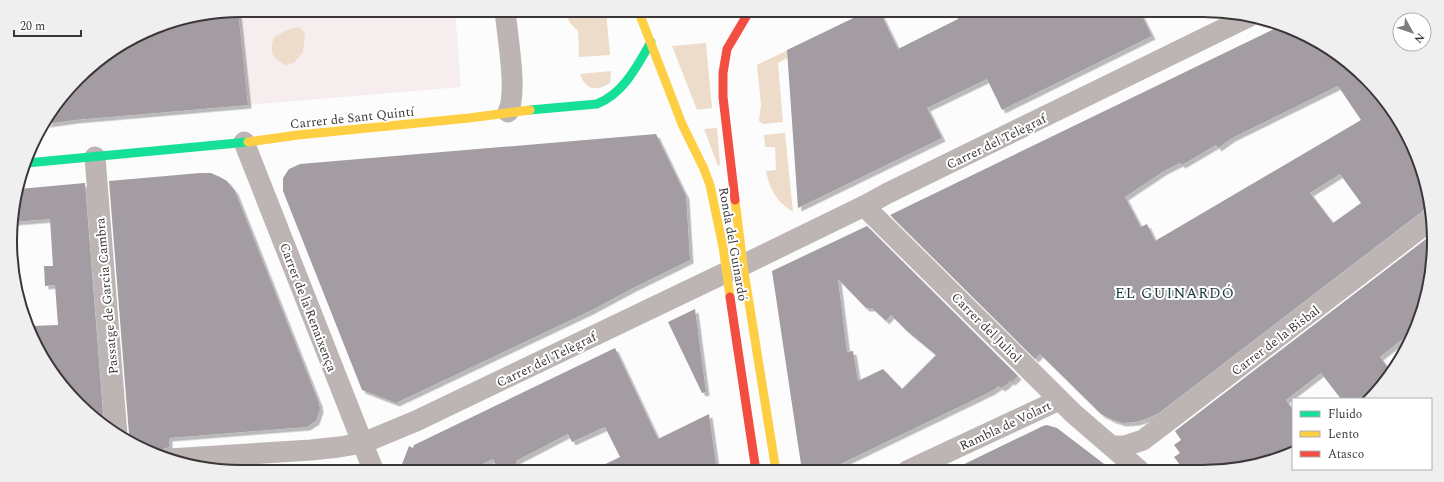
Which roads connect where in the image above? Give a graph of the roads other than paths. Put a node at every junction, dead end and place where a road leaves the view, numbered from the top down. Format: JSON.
{"nodes":[{"id":1,"x":506,"y":17,"type":"edge"},
{"id":2,"x":641,"y":17,"type":"edge"},
{"id":3,"x":746,"y":17,"type":"edge"},
{"id":4,"x":1241,"y":20,"type":"edge"},
{"id":5,"x":651,"y":42,"type":"junction"},
{"id":6,"x":508,"y":112,"type":"junction"},
{"id":7,"x":244,"y":142,"type":"junction"},
{"id":8,"x":95,"y":157,"type":"junction"},
{"id":9,"x":31,"y":163,"type":"edge"},
{"id":10,"x":864,"y":206,"type":"junction"},
{"id":11,"x":1427,"y":223,"type":"edge"},
{"id":12,"x":735,"y":268,"type":"junction"},
{"id":13,"x":1059,"y":400,"type":"junction"},
{"id":14,"x":116,"y":427,"type":"edge"},
{"id":15,"x":363,"y":443,"type":"junction"},
{"id":16,"x":1112,"y":446,"type":"junction"},
{"id":17,"x":186,"y":458,"type":"edge"},
{"id":18,"x":371,"y":465,"type":"edge"},
{"id":19,"x":755,"y":465,"type":"edge"},
{"id":20,"x":775,"y":465,"type":"edge"},
{"id":21,"x":920,"y":465,"type":"edge"},
{"id":22,"x":1133,"y":465,"type":"edge"}],
"edges":[{"from":1,"to":6,"type":"street"},
{"from":2,"to":5,"type":"main road","name":"Ronda del Guinardó"},
{"from":3,"to":12,"type":"main road","name":"Ronda del Guinardó"},
{"from":4,"to":10,"type":"street","name":"Carrer del Telègraf"},
{"from":5,"to":6,"type":"main road","name":"Carrer de Sant Quintí"},
{"from":5,"to":12,"type":"main road","name":"Ronda del Guinardó"},
{"from":6,"to":7,"type":"main road","name":"Carrer de Sant Quintí"},
{"from":7,"to":8,"type":"main road","name":"Carrer de Sant Quintí"},
{"from":7,"to":15,"type":"street","name":"Carrer de la Renaixença"},
{"from":8,"to":9,"type":"main road","name":"Carrer de Sant Quintí"},
{"from":8,"to":14,"type":"street","name":"Passatge de Garcia Cambra"},
{"from":10,"to":12,"type":"street","name":"Carrer del Telègraf"},
{"from":10,"to":13,"type":"street","name":"Carrer del Juliol"},
{"from":11,"to":16,"type":"street","name":"Carrer de la Bisbal"},
{"from":12,"to":15,"type":"street","name":"Carrer del Telègraf"},
{"from":12,"to":19,"type":"main road","name":"Ronda del Guinardó"},
{"from":12,"to":20,"type":"main road","name":"Ronda del Guinardó"},
{"from":13,"to":16,"type":"street","name":"Carrer del Juliol"},
{"from":13,"to":21,"type":"street","name":"Rambla de Volart"},
{"from":15,"to":17,"type":"street","name":"Carrer del Telègraf"},
{"from":15,"to":18,"type":"street","name":"Carrer de la Renaixença"},
{"from":16,"to":22,"type":"street","name":"Carrer del Juliol"}]}
